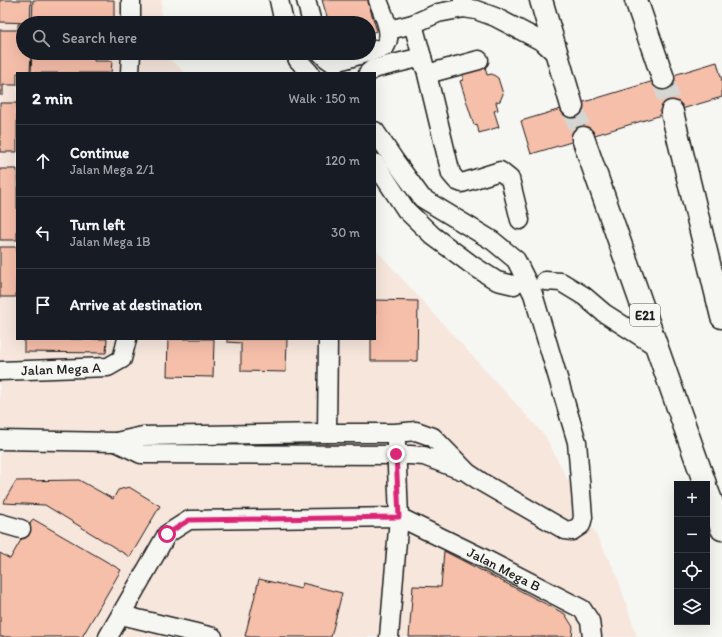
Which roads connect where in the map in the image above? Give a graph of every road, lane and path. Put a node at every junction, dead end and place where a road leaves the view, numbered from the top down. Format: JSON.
{"nodes":[{"id":1,"x":132,"y":0,"type":"edge"},
{"id":2,"x":279,"y":0,"type":"edge"},
{"id":3,"x":306,"y":0,"type":"edge"},
{"id":4,"x":378,"y":0,"type":"edge"},
{"id":5,"x":541,"y":0,"type":"edge"},
{"id":6,"x":636,"y":0,"type":"edge"},
{"id":7,"x":464,"y":4,"type":"edge"},
{"id":8,"x":437,"y":7,"type":"edge"},
{"id":9,"x":131,"y":16,"type":"edge"},
{"id":10,"x":282,"y":16,"type":"edge"},
{"id":11,"x":310,"y":16,"type":"edge"},
{"id":12,"x":413,"y":24,"type":"junction"},
{"id":13,"x":389,"y":30,"type":"junction"},
{"id":14,"x":376,"y":50,"type":"edge"},
{"id":15,"x":557,"y":56,"type":"junction"},
{"id":16,"x":422,"y":57,"type":"junction"},
{"id":17,"x":131,"y":60,"type":"edge"},
{"id":18,"x":298,"y":60,"type":"edge"},
{"id":19,"x":329,"y":60,"type":"edge"},
{"id":20,"x":344,"y":60,"type":"edge"},
{"id":21,"x":479,"y":60,"type":"dead end"},
{"id":22,"x":130,"y":72,"type":"edge"},
{"id":23,"x":309,"y":72,"type":"edge"},
{"id":24,"x":369,"y":72,"type":"edge"},
{"id":25,"x":427,"y":74,"type":"junction"},
{"id":26,"x":663,"y":78,"type":"tunnel mouth"},
{"id":27,"x":572,"y":106,"type":"tunnel mouth"},
{"id":28,"x":672,"y":112,"type":"tunnel mouth"},
{"id":29,"x":376,"y":132,"type":"edge"},
{"id":30,"x":583,"y":138,"type":"tunnel mouth"},
{"id":31,"x":376,"y":165,"type":"edge"},
{"id":32,"x":520,"y":220,"type":"dead end"},
{"id":33,"x":544,"y":282,"type":"dead end"},
{"id":34,"x":514,"y":285,"type":"dead end"},
{"id":35,"x":722,"y":317,"type":"edge"},
{"id":36,"x":126,"y":340,"type":"edge"},
{"id":37,"x":328,"y":340,"type":"edge"},
{"id":38,"x":657,"y":347,"type":"junction"},
{"id":39,"x":0,"y":371,"type":"edge"},
{"id":40,"x":327,"y":433,"type":"junction"},
{"id":41,"x":395,"y":433,"type":"junction"},
{"id":42,"x":0,"y":440,"type":"edge"},
{"id":43,"x":116,"y":442,"type":"junction"},
{"id":44,"x":396,"y":454,"type":"junction"},
{"id":45,"x":468,"y":473,"type":"junction"},
{"id":46,"x":704,"y":481,"type":"edge"},
{"id":47,"x":710,"y":498,"type":"edge"},
{"id":48,"x":399,"y":517,"type":"junction"},
{"id":49,"x":0,"y":523,"type":"edge"},
{"id":50,"x":21,"y":528,"type":"dead end"},
{"id":51,"x":722,"y":530,"type":"edge"},
{"id":52,"x":121,"y":615,"type":"junction"},
{"id":53,"x":108,"y":637,"type":"edge"},
{"id":54,"x":213,"y":637,"type":"edge"},
{"id":55,"x":389,"y":637,"type":"edge"},
{"id":56,"x":592,"y":637,"type":"edge"}],
"edges":[{"from":1,"to":9,"type":"street"},
{"from":2,"to":10,"type":"street"},
{"from":3,"to":11,"type":"street"},
{"from":4,"to":13,"type":"street"},
{"from":5,"to":15,"type":"highway"},
{"from":6,"to":26,"type":"highway"},
{"from":7,"to":8,"type":"street"},
{"from":7,"to":15,"type":"street"},
{"from":8,"to":12,"type":"street"},
{"from":12,"to":13,"type":"street"},
{"from":12,"to":16,"type":"street"},
{"from":13,"to":14,"type":"street"},
{"from":15,"to":27,"type":"highway"},
{"from":16,"to":24,"type":"street"},
{"from":16,"to":25,"type":"street"},
{"from":17,"to":22,"type":"street"},
{"from":18,"to":23,"type":"street"},
{"from":19,"to":20,"type":"street"},
{"from":21,"to":25,"type":"street"},
{"from":25,"to":32,"type":"street"},
{"from":28,"to":35,"type":"highway"},
{"from":29,"to":45,"type":"street"},
{"from":30,"to":38,"type":"highway","number":"E21"},
{"from":31,"to":34,"type":"street"},
{"from":33,"to":38,"type":"street"},
{"from":36,"to":39,"type":"street","name":"Jalan Mega A"},
{"from":37,"to":40,"type":"street"},
{"from":38,"to":46,"type":"highway","number":"E21"},
{"from":40,"to":41,"type":"street"},
{"from":40,"to":43,"type":"street"},
{"from":41,"to":44,"type":"street"},
{"from":41,"to":45,"type":"street"},
{"from":42,"to":43,"type":"street"},
{"from":43,"to":44,"type":"street"},
{"from":44,"to":45,"type":"street"},
{"from":44,"to":48,"type":"street"},
{"from":47,"to":51,"type":"highway"},
{"from":48,"to":52,"type":"street"},
{"from":48,"to":55,"type":"street"},
{"from":48,"to":56,"type":"street","name":"Jalan Mega B"},
{"from":49,"to":50,"type":"street"},
{"from":52,"to":53,"type":"street"},
{"from":52,"to":54,"type":"street"}]}
